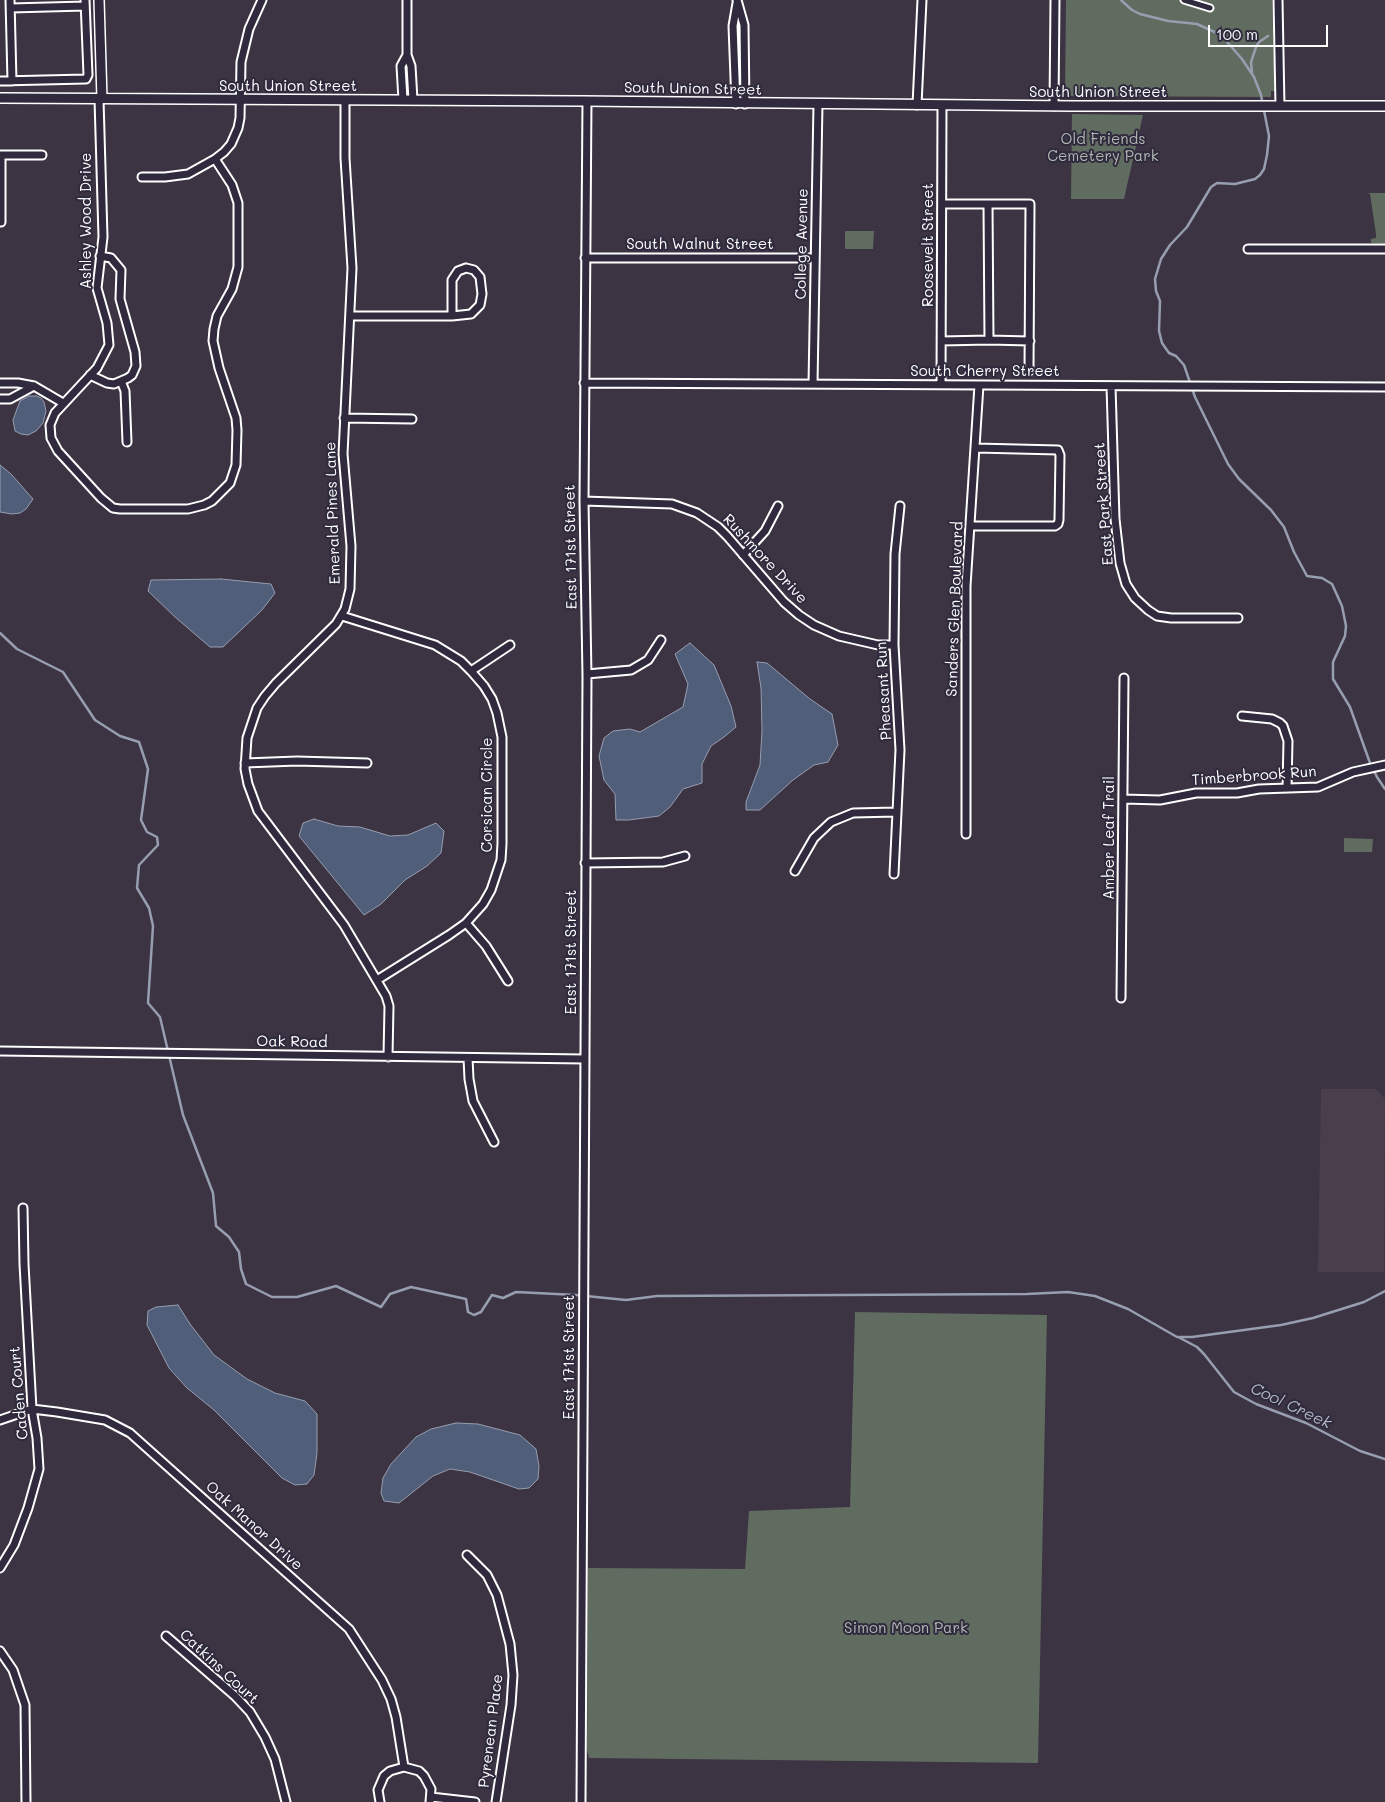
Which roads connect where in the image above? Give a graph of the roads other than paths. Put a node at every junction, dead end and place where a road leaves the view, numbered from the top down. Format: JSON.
{"nodes":[{"id":1,"x":10,"y":0,"type":"edge"},
{"id":2,"x":99,"y":0,"type":"edge"},
{"id":3,"x":262,"y":0,"type":"edge"},
{"id":4,"x":407,"y":0,"type":"edge"},
{"id":5,"x":737,"y":0,"type":"edge"},
{"id":6,"x":922,"y":0,"type":"edge"},
{"id":7,"x":1055,"y":0,"type":"edge"},
{"id":8,"x":1184,"y":0,"type":"edge"},
{"id":9,"x":1278,"y":0,"type":"edge"},
{"id":10,"x":85,"y":3,"type":"edge"},
{"id":11,"x":11,"y":8,"type":"junction"},
{"id":12,"x":1210,"y":8,"type":"dead end"},
{"id":13,"x":407,"y":55,"type":"junction"},
{"id":14,"x":0,"y":81,"type":"edge"},
{"id":15,"x":12,"y":81,"type":"junction"},
{"id":16,"x":0,"y":98,"type":"edge"},
{"id":17,"x":101,"y":99,"type":"junction"},
{"id":18,"x":240,"y":99,"type":"junction"},
{"id":19,"x":345,"y":100,"type":"junction"},
{"id":20,"x":403,"y":100,"type":"junction"},
{"id":21,"x":413,"y":100,"type":"junction"},
{"id":22,"x":587,"y":101,"type":"junction"},
{"id":23,"x":741,"y":104,"type":"junction"},
{"id":24,"x":818,"y":104,"type":"junction"},
{"id":25,"x":917,"y":105,"type":"junction"},
{"id":26,"x":942,"y":105,"type":"junction"},
{"id":27,"x":1054,"y":106,"type":"junction"},
{"id":28,"x":1276,"y":106,"type":"junction"},
{"id":29,"x":1385,"y":106,"type":"edge"},
{"id":30,"x":0,"y":155,"type":"edge"},
{"id":31,"x":42,"y":155,"type":"dead end"},
{"id":32,"x":215,"y":159,"type":"junction"},
{"id":33,"x":142,"y":176,"type":"dead end"},
{"id":34,"x":942,"y":204,"type":"junction"},
{"id":35,"x":988,"y":204,"type":"junction"},
{"id":36,"x":1,"y":222,"type":"edge"},
{"id":37,"x":1248,"y":249,"type":"dead end"},
{"id":38,"x":1385,"y":250,"type":"edge"},
{"id":39,"x":100,"y":256,"type":"junction"},
{"id":40,"x":585,"y":258,"type":"junction"},
{"id":41,"x":815,"y":258,"type":"junction"},
{"id":42,"x":350,"y":316,"type":"junction"},
{"id":43,"x":452,"y":316,"type":"junction"},
{"id":44,"x":989,"y":340,"type":"junction"},
{"id":45,"x":1030,"y":340,"type":"junction"},
{"id":46,"x":941,"y":341,"type":"junction"},
{"id":47,"x":1030,"y":372,"type":"dead end"},
{"id":48,"x":90,"y":375,"type":"junction"},
{"id":49,"x":121,"y":381,"type":"junction"},
{"id":50,"x":0,"y":383,"type":"edge"},
{"id":51,"x":584,"y":383,"type":"junction"},
{"id":52,"x":813,"y":384,"type":"junction"},
{"id":53,"x":941,"y":385,"type":"junction"},
{"id":54,"x":979,"y":385,"type":"junction"},
{"id":55,"x":34,"y":386,"type":"junction"},
{"id":56,"x":1111,"y":386,"type":"junction"},
{"id":57,"x":1385,"y":387,"type":"edge"},
{"id":58,"x":0,"y":399,"type":"edge"},
{"id":59,"x":63,"y":403,"type":"junction"},
{"id":60,"x":344,"y":418,"type":"junction"},
{"id":61,"x":412,"y":419,"type":"dead end"},
{"id":62,"x":127,"y":442,"type":"dead end"},
{"id":63,"x":976,"y":448,"type":"junction"},
{"id":64,"x":584,"y":501,"type":"junction"},
{"id":65,"x":778,"y":506,"type":"dead end"},
{"id":66,"x":900,"y":506,"type":"dead end"},
{"id":67,"x":970,"y":526,"type":"junction"},
{"id":68,"x":743,"y":555,"type":"junction"},
{"id":69,"x":342,"y":616,"type":"junction"},
{"id":70,"x":1238,"y":618,"type":"dead end"},
{"id":71,"x":661,"y":640,"type":"dead end"},
{"id":72,"x":510,"y":645,"type":"dead end"},
{"id":73,"x":894,"y":645,"type":"junction"},
{"id":74,"x":471,"y":670,"type":"junction"},
{"id":75,"x":587,"y":674,"type":"junction"},
{"id":76,"x":1124,"y":678,"type":"dead end"},
{"id":77,"x":1242,"y":716,"type":"dead end"},
{"id":78,"x":245,"y":763,"type":"junction"},
{"id":79,"x":367,"y":763,"type":"dead end"},
{"id":80,"x":1385,"y":765,"type":"edge"},
{"id":81,"x":1287,"y":788,"type":"junction"},
{"id":82,"x":1123,"y":799,"type":"junction"},
{"id":83,"x":896,"y":812,"type":"junction"},
{"id":84,"x":966,"y":834,"type":"dead end"},
{"id":85,"x":685,"y":856,"type":"dead end"},
{"id":86,"x":585,"y":863,"type":"junction"},
{"id":87,"x":795,"y":871,"type":"dead end"},
{"id":88,"x":894,"y":874,"type":"dead end"},
{"id":89,"x":466,"y":923,"type":"junction"},
{"id":90,"x":377,"y":980,"type":"junction"},
{"id":91,"x":508,"y":981,"type":"dead end"},
{"id":92,"x":1121,"y":998,"type":"dead end"},
{"id":93,"x":0,"y":1051,"type":"edge"},
{"id":94,"x":388,"y":1057,"type":"junction"},
{"id":95,"x":468,"y":1058,"type":"junction"},
{"id":96,"x":584,"y":1059,"type":"junction"},
{"id":97,"x":494,"y":1142,"type":"dead end"},
{"id":98,"x":23,"y":1208,"type":"dead end"},
{"id":99,"x":32,"y":1409,"type":"junction"},
{"id":100,"x":0,"y":1420,"type":"edge"},
{"id":101,"x":467,"y":1555,"type":"dead end"},
{"id":102,"x":0,"y":1568,"type":"edge"},
{"id":103,"x":166,"y":1636,"type":"dead end"},
{"id":104,"x":0,"y":1652,"type":"edge"},
{"id":105,"x":404,"y":1767,"type":"junction"},
{"id":106,"x":430,"y":1799,"type":"edge"},
{"id":107,"x":26,"y":1802,"type":"edge"},
{"id":108,"x":286,"y":1802,"type":"edge"},
{"id":109,"x":380,"y":1802,"type":"edge"},
{"id":110,"x":475,"y":1802,"type":"edge"},
{"id":111,"x":496,"y":1802,"type":"edge"},
{"id":112,"x":581,"y":1802,"type":"edge"}],
"edges":[{"from":1,"to":11,"type":"street"},
{"from":2,"to":17,"type":"street"},
{"from":3,"to":18,"type":"street"},
{"from":4,"to":13,"type":"street"},
{"from":5,"to":23,"type":"street"},
{"from":6,"to":25,"type":"street"},
{"from":7,"to":27,"type":"street"},
{"from":8,"to":12,"type":"street"},
{"from":9,"to":28,"type":"street"},
{"from":10,"to":11,"type":"street"},
{"from":10,"to":15,"type":"street"},
{"from":11,"to":15,"type":"street"},
{"from":13,"to":20,"type":"street"},
{"from":13,"to":21,"type":"street"},
{"from":14,"to":15,"type":"street"},
{"from":16,"to":17,"type":"street","name":"South Union Street"},
{"from":17,"to":18,"type":"street","name":"South Union Street"},
{"from":17,"to":39,"type":"street","name":"Ashley Wood Drive"},
{"from":18,"to":19,"type":"street","name":"South Union Street"},
{"from":18,"to":32,"type":"street"},
{"from":19,"to":20,"type":"street","name":"South Union Street"},
{"from":19,"to":42,"type":"street","name":"Emerald Pines Lane"},
{"from":20,"to":21,"type":"street","name":"South Union Street"},
{"from":21,"to":22,"type":"street","name":"South Union Street"},
{"from":22,"to":23,"type":"street","name":"South Union Street"},
{"from":22,"to":40,"type":"street","name":"East 171st Street"},
{"from":23,"to":24,"type":"street","name":"South Union Street"},
{"from":24,"to":25,"type":"street","name":"South Union Street"},
{"from":24,"to":41,"type":"street","name":"College Avenue"},
{"from":25,"to":26,"type":"street","name":"South Union Street"},
{"from":26,"to":27,"type":"street","name":"South Union Street"},
{"from":26,"to":34,"type":"street","name":"Roosevelt Street"},
{"from":27,"to":28,"type":"street","name":"South Union Street"},
{"from":28,"to":29,"type":"street","name":"South Union Street"},
{"from":30,"to":31,"type":"street"},
{"from":30,"to":36,"type":"street"},
{"from":32,"to":33,"type":"street"},
{"from":32,"to":59,"type":"street","name":"Ashley Wood Drive"},
{"from":34,"to":35,"type":"street"},
{"from":34,"to":46,"type":"street","name":"Roosevelt Street"},
{"from":35,"to":44,"type":"street"},
{"from":35,"to":45,"type":"street"},
{"from":37,"to":38,"type":"street"},
{"from":39,"to":48,"type":"street","name":"Ashley Wood Drive"},
{"from":39,"to":49,"type":"street"},
{"from":40,"to":41,"type":"street","name":"South Walnut Street"},
{"from":40,"to":51,"type":"street","name":"East 171st Street"},
{"from":41,"to":52,"type":"street","name":"College Avenue"},
{"from":42,"to":43,"type":"street"},
{"from":42,"to":60,"type":"street","name":"Emerald Pines Lane"},
{"from":43,"to":43,"type":"street"},
{"from":44,"to":45,"type":"street"},
{"from":44,"to":46,"type":"street"},
{"from":45,"to":47,"type":"street"},
{"from":46,"to":53,"type":"street","name":"Roosevelt Street"},
{"from":48,"to":49,"type":"street"},
{"from":48,"to":59,"type":"street","name":"Ashley Wood Drive"},
{"from":49,"to":62,"type":"street"},
{"from":50,"to":55,"type":"street"},
{"from":51,"to":52,"type":"street","name":"South Cherry Street"},
{"from":51,"to":64,"type":"street","name":"East 171st Street"},
{"from":52,"to":53,"type":"street","name":"South Cherry Street"},
{"from":53,"to":54,"type":"street","name":"South Cherry Street"},
{"from":54,"to":56,"type":"street","name":"South Cherry Street"},
{"from":54,"to":63,"type":"street","name":"Sanders Glen Boulevard"},
{"from":55,"to":58,"type":"street"},
{"from":55,"to":59,"type":"street"},
{"from":56,"to":57,"type":"street","name":"South Cherry Street"},
{"from":56,"to":70,"type":"street","name":"East Park Street"},
{"from":60,"to":61,"type":"street"},
{"from":60,"to":69,"type":"street","name":"Emerald Pines Lane"},
{"from":63,"to":67,"type":"street","name":"Sanders Glen Boulevard"},
{"from":63,"to":67,"type":"street"},
{"from":64,"to":68,"type":"street","name":"Rushmore Drive"},
{"from":64,"to":75,"type":"street","name":"East 171st Street"},
{"from":65,"to":68,"type":"street"},
{"from":66,"to":73,"type":"street","name":"Pheasant Run"},
{"from":67,"to":84,"type":"street","name":"Sanders Glen Boulevard"},
{"from":68,"to":73,"type":"street","name":"Rushmore Drive"},
{"from":69,"to":74,"type":"street","name":"Corsican Circle"},
{"from":69,"to":78,"type":"street","name":"Emerald Pines Lane"},
{"from":71,"to":75,"type":"street"},
{"from":72,"to":74,"type":"street"},
{"from":73,"to":83,"type":"street","name":"Pheasant Run"},
{"from":74,"to":89,"type":"street","name":"Corsican Circle"},
{"from":75,"to":86,"type":"street","name":"East 171st Street"},
{"from":76,"to":82,"type":"street","name":"Amber Leaf Trail"},
{"from":77,"to":81,"type":"street"},
{"from":78,"to":79,"type":"street"},
{"from":78,"to":90,"type":"street","name":"Emerald Pines Lane"},
{"from":80,"to":81,"type":"street","name":"Timberbrook Run"},
{"from":81,"to":82,"type":"street","name":"Timberbrook Run"},
{"from":82,"to":92,"type":"street","name":"Amber Leaf Trail"},
{"from":83,"to":87,"type":"street"},
{"from":83,"to":88,"type":"street","name":"Pheasant Run"},
{"from":85,"to":86,"type":"street"},
{"from":86,"to":96,"type":"street","name":"East 171st Street"},
{"from":89,"to":90,"type":"street","name":"Corsican Circle"},
{"from":89,"to":91,"type":"street"},
{"from":90,"to":94,"type":"street","name":"Emerald Pines Lane"},
{"from":93,"to":94,"type":"street","name":"Oak Road"},
{"from":94,"to":95,"type":"street","name":"Oak Road"},
{"from":95,"to":96,"type":"street","name":"Oak Road"},
{"from":95,"to":97,"type":"street"},
{"from":96,"to":112,"type":"street","name":"East 171st Street"},
{"from":98,"to":99,"type":"street","name":"Caden Court"},
{"from":99,"to":100,"type":"street","name":"Oak Manor Drive"},
{"from":99,"to":102,"type":"street","name":"Caden Court"},
{"from":99,"to":105,"type":"street","name":"Oak Manor Drive"},
{"from":101,"to":111,"type":"street","name":"Pyrenean Place"},
{"from":103,"to":108,"type":"street","name":"Catkins Court"},
{"from":104,"to":107,"type":"street"},
{"from":105,"to":106,"type":"street"},
{"from":105,"to":109,"type":"street"},
{"from":106,"to":110,"type":"street"}]}
